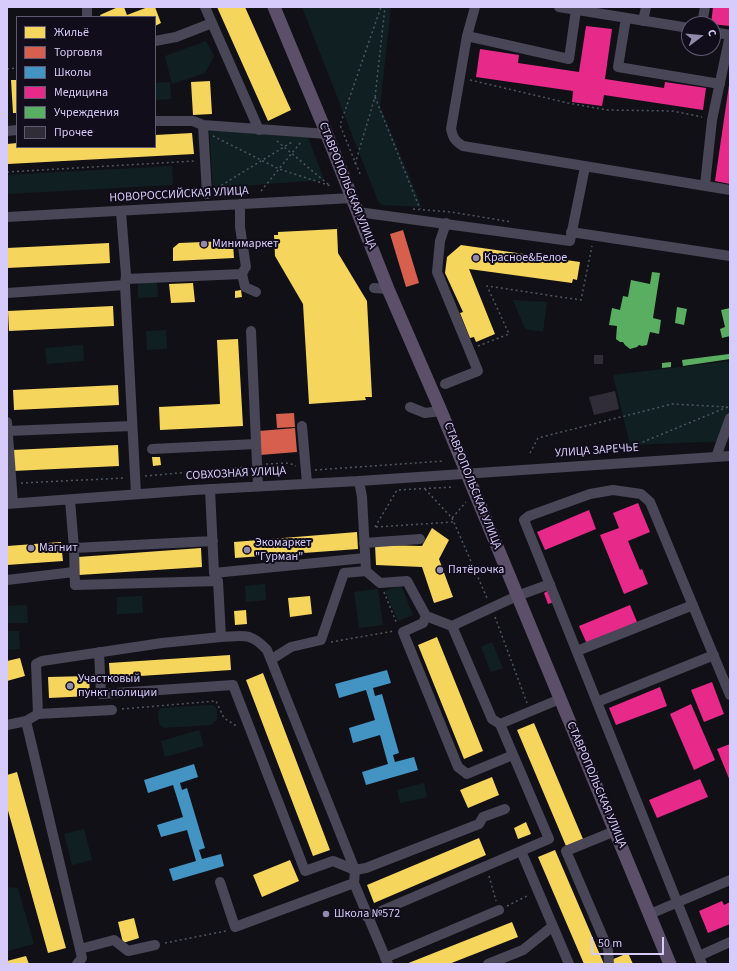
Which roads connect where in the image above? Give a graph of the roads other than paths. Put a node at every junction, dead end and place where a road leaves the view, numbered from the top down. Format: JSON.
{"nodes":[{"id":1,"x":205,"y":7,"type":"edge"},
{"id":2,"x":274,"y":7,"type":"edge"},
{"id":3,"x":475,"y":7,"type":"edge"},
{"id":4,"x":559,"y":7,"type":"edge"},
{"id":5,"x":646,"y":7,"type":"edge"},
{"id":6,"x":576,"y":10,"type":"junction"},
{"id":7,"x":626,"y":18,"type":"junction"},
{"id":8,"x":643,"y":21,"type":"junction"},
{"id":9,"x":212,"y":23,"type":"junction"},
{"id":10,"x":681,"y":27,"type":"edge"},
{"id":11,"x":721,"y":33,"type":"edge"},
{"id":12,"x":467,"y":36,"type":"junction"},
{"id":13,"x":156,"y":41,"type":"edge"},
{"id":14,"x":720,"y":84,"type":"junction"},
{"id":15,"x":156,"y":121,"type":"edge"},
{"id":16,"x":203,"y":128,"type":"junction"},
{"id":17,"x":263,"y":130,"type":"junction"},
{"id":18,"x":327,"y":134,"type":"junction"},
{"id":19,"x":585,"y":167,"type":"junction"},
{"id":20,"x":705,"y":185,"type":"junction"},
{"id":21,"x":730,"y":190,"type":"edge"},
{"id":22,"x":207,"y":194,"type":"road end"},
{"id":23,"x":352,"y":198,"type":"junction"},
{"id":24,"x":240,"y":204,"type":"junction"},
{"id":25,"x":121,"y":212,"type":"junction"},
{"id":26,"x":358,"y":212,"type":"junction"},
{"id":27,"x":7,"y":217,"type":"edge"},
{"id":28,"x":446,"y":223,"type":"junction"},
{"id":29,"x":571,"y":232,"type":"junction"},
{"id":30,"x":730,"y":256,"type":"edge"},
{"id":31,"x":246,"y":269,"type":"junction"},
{"id":32,"x":125,"y":282,"type":"junction"},
{"id":33,"x":374,"y":288,"type":"dead end"},
{"id":34,"x":388,"y":288,"type":"junction"},
{"id":35,"x":256,"y":292,"type":"dead end"},
{"id":36,"x":7,"y":293,"type":"edge"},
{"id":37,"x":251,"y":331,"type":"dead end"},
{"id":38,"x":445,"y":384,"type":"dead end"},
{"id":39,"x":410,"y":407,"type":"dead end"},
{"id":40,"x":441,"y":411,"type":"junction"},
{"id":41,"x":730,"y":418,"type":"edge"},
{"id":42,"x":132,"y":426,"type":"junction"},
{"id":43,"x":302,"y":426,"type":"dead end"},
{"id":44,"x":7,"y":427,"type":"edge"},
{"id":45,"x":256,"y":444,"type":"junction"},
{"id":46,"x":152,"y":449,"type":"dead end"},
{"id":47,"x":730,"y":456,"type":"edge"},
{"id":48,"x":716,"y":457,"type":"junction"},
{"id":49,"x":466,"y":474,"type":"junction"},
{"id":50,"x":359,"y":481,"type":"junction"},
{"id":51,"x":306,"y":483,"type":"junction"},
{"id":52,"x":258,"y":486,"type":"junction"},
{"id":53,"x":210,"y":489,"type":"junction"},
{"id":54,"x":136,"y":494,"type":"junction"},
{"id":55,"x":70,"y":500,"type":"junction"},
{"id":56,"x":10,"y":503,"type":"edge"},
{"id":57,"x":420,"y":539,"type":"dead end"},
{"id":58,"x":213,"y":541,"type":"junction"},
{"id":59,"x":364,"y":542,"type":"junction"},
{"id":60,"x":74,"y":548,"type":"junction"},
{"id":61,"x":365,"y":558,"type":"junction"},
{"id":62,"x":366,"y":571,"type":"junction"},
{"id":63,"x":74,"y":572,"type":"junction"},
{"id":64,"x":216,"y":577,"type":"junction"},
{"id":65,"x":7,"y":580,"type":"edge"},
{"id":66,"x":550,"y":584,"type":"junction"},
{"id":67,"x":517,"y":596,"type":"junction"},
{"id":68,"x":694,"y":605,"type":"junction"},
{"id":69,"x":426,"y":616,"type":"junction"},
{"id":70,"x":452,"y":626,"type":"junction"},
{"id":71,"x":221,"y":637,"type":"junction"},
{"id":72,"x":577,"y":651,"type":"junction"},
{"id":73,"x":99,"y":652,"type":"junction"},
{"id":74,"x":714,"y":655,"type":"junction"},
{"id":75,"x":272,"y":659,"type":"junction"},
{"id":76,"x":730,"y":695,"type":"edge"},
{"id":77,"x":560,"y":699,"type":"junction"},
{"id":78,"x":597,"y":702,"type":"junction"},
{"id":79,"x":112,"y":710,"type":"road end"},
{"id":80,"x":38,"y":714,"type":"junction"},
{"id":81,"x":26,"y":721,"type":"junction"},
{"id":82,"x":500,"y":724,"type":"junction"},
{"id":83,"x":7,"y":725,"type":"edge"},
{"id":84,"x":513,"y":755,"type":"junction"},
{"id":85,"x":505,"y":809,"type":"dead end"},
{"id":86,"x":615,"y":831,"type":"junction"},
{"id":87,"x":521,"y":852,"type":"junction"},
{"id":88,"x":354,"y":870,"type":"junction"},
{"id":89,"x":730,"y":880,"type":"edge"},
{"id":90,"x":220,"y":882,"type":"dead end"},
{"id":91,"x":354,"y":883,"type":"junction"},
{"id":92,"x":677,"y":902,"type":"junction"},
{"id":93,"x":499,"y":910,"type":"road end"},
{"id":94,"x":650,"y":914,"type":"junction"},
{"id":95,"x":367,"y":917,"type":"junction"},
{"id":96,"x":553,"y":926,"type":"junction"},
{"id":97,"x":730,"y":942,"type":"edge"},
{"id":98,"x":155,"y":945,"type":"road end"},
{"id":99,"x":80,"y":949,"type":"junction"},
{"id":100,"x":700,"y":960,"type":"edge"},
{"id":101,"x":387,"y":961,"type":"edge"},
{"id":102,"x":77,"y":964,"type":"edge"},
{"id":103,"x":488,"y":964,"type":"edge"},
{"id":104,"x":569,"y":964,"type":"edge"},
{"id":105,"x":609,"y":964,"type":"edge"},
{"id":106,"x":670,"y":964,"type":"edge"}],
"edges":[{"from":1,"to":9,"type":"street"},
{"from":2,"to":18,"type":"main road","name":"СТАВРОПОЛЬСКАЯ УЛИЦА"},
{"from":3,"to":12,"type":"street"},
{"from":4,"to":6,"type":"street"},
{"from":5,"to":8,"type":"street"},
{"from":6,"to":7,"type":"street"},
{"from":6,"to":12,"type":"street"},
{"from":7,"to":8,"type":"street"},
{"from":7,"to":14,"type":"street"},
{"from":8,"to":10,"type":"street"},
{"from":9,"to":13,"type":"street"},
{"from":9,"to":17,"type":"street"},
{"from":11,"to":14,"type":"street"},
{"from":12,"to":19,"type":"street"},
{"from":14,"to":20,"type":"street"},
{"from":15,"to":16,"type":"street"},
{"from":16,"to":17,"type":"street"},
{"from":16,"to":22,"type":"street"},
{"from":17,"to":18,"type":"street"},
{"from":18,"to":23,"type":"main road","name":"СТАВРОПОЛЬСКАЯ УЛИЦА"},
{"from":19,"to":20,"type":"street"},
{"from":19,"to":29,"type":"street"},
{"from":20,"to":21,"type":"street"},
{"from":23,"to":24,"type":"street","name":"НОВОРОССИЙСКАЯ УЛИЦА"},
{"from":23,"to":26,"type":"main road","name":"СТАВРОПОЛЬСКАЯ УЛИЦА"},
{"from":24,"to":25,"type":"street","name":"НОВОРОССИЙСКАЯ УЛИЦА"},
{"from":24,"to":31,"type":"street"},
{"from":25,"to":27,"type":"street","name":"НОВОРОССИЙСКАЯ УЛИЦА"},
{"from":25,"to":32,"type":"street"},
{"from":26,"to":28,"type":"street"},
{"from":26,"to":34,"type":"main road","name":"СТАВРОПОЛЬСКАЯ УЛИЦА"},
{"from":28,"to":29,"type":"street"},
{"from":28,"to":38,"type":"street"},
{"from":29,"to":30,"type":"street"},
{"from":31,"to":32,"type":"street"},
{"from":31,"to":35,"type":"street"},
{"from":32,"to":36,"type":"street"},
{"from":32,"to":42,"type":"street"},
{"from":33,"to":34,"type":"street"},
{"from":34,"to":40,"type":"main road","name":"СТАВРОПОЛЬСКАЯ УЛИЦА"},
{"from":37,"to":45,"type":"street"},
{"from":39,"to":40,"type":"street"},
{"from":40,"to":49,"type":"main road","name":"СТАВРОПОЛЬСКАЯ УЛИЦА"},
{"from":41,"to":48,"type":"street"},
{"from":42,"to":44,"type":"street"},
{"from":42,"to":54,"type":"street"},
{"from":43,"to":51,"type":"street"},
{"from":44,"to":56,"type":"street"},
{"from":45,"to":46,"type":"street"},
{"from":45,"to":52,"type":"street"},
{"from":47,"to":48,"type":"street","name":"УЛИЦА ЗАРЕЧЬЕ"},
{"from":48,"to":49,"type":"street","name":"УЛИЦА ЗАРЕЧЬЕ"},
{"from":49,"to":50,"type":"street","name":"СОВХОЗНАЯ УЛИЦА"},
{"from":49,"to":67,"type":"main road","name":"СТАВРОПОЛЬСКАЯ УЛИЦА"},
{"from":50,"to":51,"type":"street","name":"СОВХОЗНАЯ УЛИЦА"},
{"from":50,"to":59,"type":"street"},
{"from":51,"to":52,"type":"street","name":"СОВХОЗНАЯ УЛИЦА"},
{"from":52,"to":53,"type":"street","name":"СОВХОЗНАЯ УЛИЦА"},
{"from":53,"to":54,"type":"street","name":"СОВХОЗНАЯ УЛИЦА"},
{"from":53,"to":58,"type":"street"},
{"from":54,"to":55,"type":"street","name":"СОВХОЗНАЯ УЛИЦА"},
{"from":55,"to":56,"type":"street","name":"СОВХОЗНАЯ УЛИЦА"},
{"from":55,"to":60,"type":"street"},
{"from":57,"to":59,"type":"street"},
{"from":58,"to":60,"type":"street"},
{"from":58,"to":64,"type":"street"},
{"from":59,"to":61,"type":"street"},
{"from":60,"to":63,"type":"street"},
{"from":61,"to":62,"type":"street"},
{"from":61,"to":64,"type":"street"},
{"from":62,"to":69,"type":"street"},
{"from":62,"to":75,"type":"street"},
{"from":63,"to":64,"type":"street"},
{"from":63,"to":65,"type":"street"},
{"from":64,"to":71,"type":"street"},
{"from":66,"to":67,"type":"street"},
{"from":66,"to":68,"type":"street"},
{"from":66,"to":72,"type":"street"},
{"from":67,"to":70,"type":"street"},
{"from":67,"to":77,"type":"main road","name":"СТАВРОПОЛЬСКАЯ УЛИЦА"},
{"from":68,"to":72,"type":"street"},
{"from":68,"to":74,"type":"street"},
{"from":69,"to":70,"type":"street"},
{"from":69,"to":84,"type":"street"},
{"from":70,"to":82,"type":"street"},
{"from":71,"to":73,"type":"street"},
{"from":71,"to":75,"type":"street"},
{"from":72,"to":78,"type":"street"},
{"from":73,"to":80,"type":"street"},
{"from":73,"to":88,"type":"street"},
{"from":74,"to":76,"type":"street"},
{"from":74,"to":78,"type":"street"},
{"from":75,"to":88,"type":"street"},
{"from":77,"to":82,"type":"street"},
{"from":77,"to":86,"type":"main road","name":"СТАВРОПОЛЬСКАЯ УЛИЦА"},
{"from":78,"to":92,"type":"street"},
{"from":79,"to":80,"type":"street"},
{"from":80,"to":81,"type":"street"},
{"from":81,"to":83,"type":"street"},
{"from":81,"to":99,"type":"street"},
{"from":82,"to":84,"type":"street"},
{"from":84,"to":87,"type":"street"},
{"from":85,"to":88,"type":"street"},
{"from":86,"to":94,"type":"main road","name":"СТАВРОПОЛЬСКАЯ УЛИЦА"},
{"from":86,"to":105,"type":"street"},
{"from":87,"to":95,"type":"street"},
{"from":87,"to":96,"type":"street"},
{"from":88,"to":91,"type":"street"},
{"from":89,"to":92,"type":"street"},
{"from":90,"to":91,"type":"street"},
{"from":91,"to":95,"type":"street"},
{"from":92,"to":94,"type":"street"},
{"from":92,"to":100,"type":"street"},
{"from":93,"to":101,"type":"street"},
{"from":94,"to":106,"type":"main road","name":"СТАВРОПОЛЬСКАЯ УЛИЦА"},
{"from":95,"to":101,"type":"street"},
{"from":96,"to":103,"type":"street"},
{"from":96,"to":104,"type":"street"},
{"from":97,"to":100,"type":"street"},
{"from":98,"to":99,"type":"street"},
{"from":99,"to":102,"type":"street"}]}
